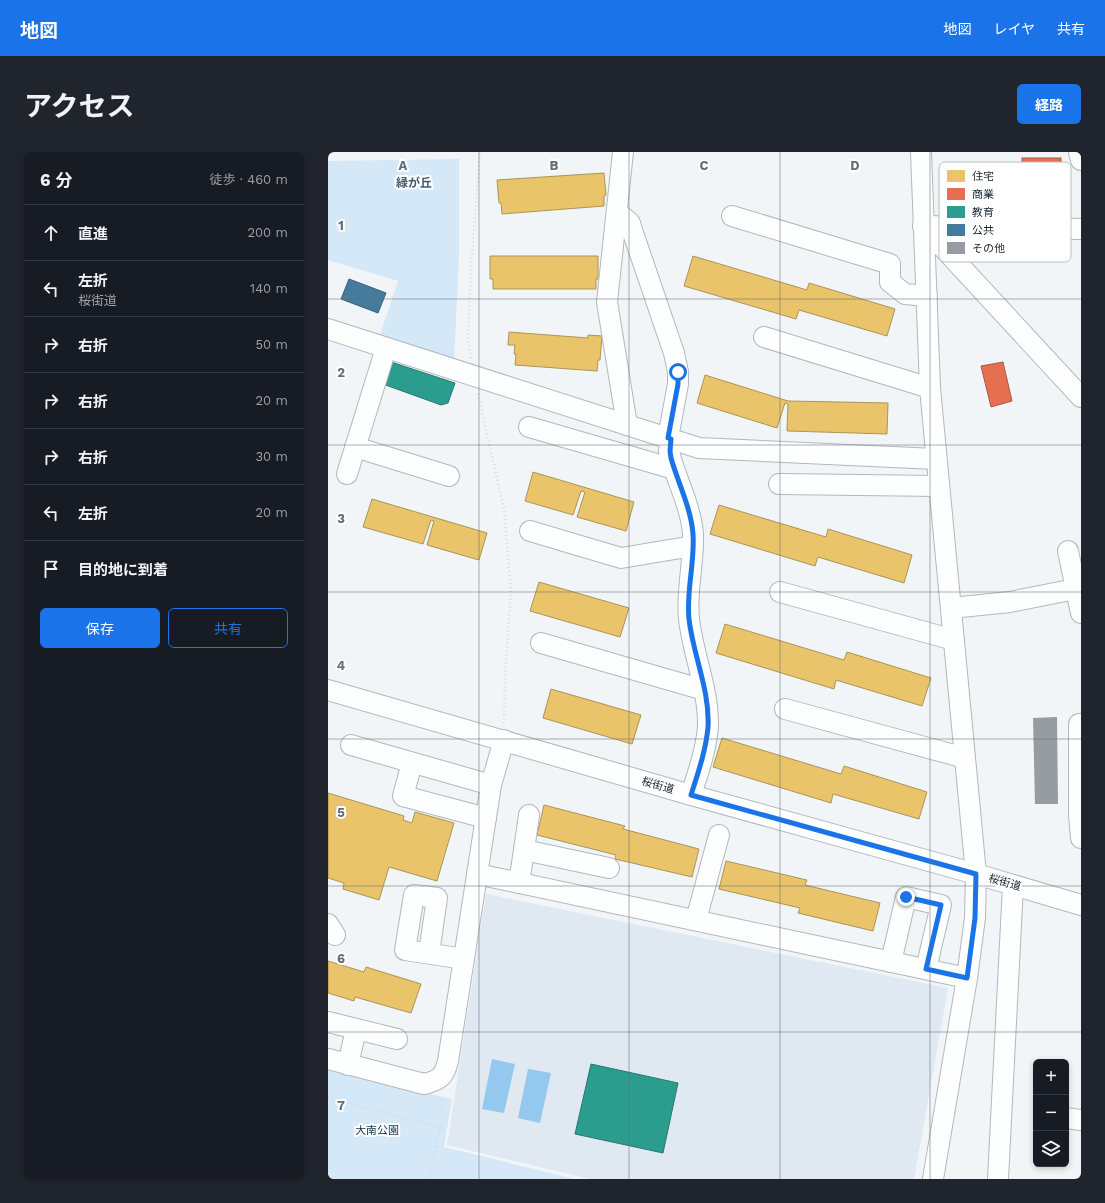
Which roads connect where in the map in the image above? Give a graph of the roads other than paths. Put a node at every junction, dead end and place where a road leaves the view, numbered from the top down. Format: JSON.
{"nodes":[{"id":1,"x":623,"y":152,"type":"edge"},
{"id":2,"x":921,"y":152,"type":"edge"},
{"id":3,"x":1079,"y":152,"type":"edge"},
{"id":4,"x":1081,"y":160,"type":"edge"},
{"id":5,"x":617,"y":212,"type":"junction"},
{"id":6,"x":732,"y":216,"type":"dead end"},
{"id":7,"x":923,"y":226,"type":"junction"},
{"id":8,"x":939,"y":226,"type":"edge"},
{"id":9,"x":1071,"y":229,"type":"edge"},
{"id":10,"x":1081,"y":229,"type":"edge"},
{"id":11,"x":939,"y":243,"type":"edge"},
{"id":12,"x":956,"y":262,"type":"edge"},
{"id":13,"x":927,"y":296,"type":"junction"},
{"id":14,"x":328,"y":329,"type":"edge"},
{"id":15,"x":764,"y":337,"type":"dead end"},
{"id":16,"x":386,"y":348,"type":"junction"},
{"id":17,"x":930,"y":388,"type":"junction"},
{"id":18,"x":1081,"y":397,"type":"edge"},
{"id":19,"x":627,"y":425,"type":"junction"},
{"id":20,"x":529,"y":427,"type":"dead end"},
{"id":21,"x":669,"y":439,"type":"junction"},
{"id":22,"x":355,"y":448,"type":"junction"},
{"id":23,"x":936,"y":459,"type":"junction"},
{"id":24,"x":674,"y":469,"type":"junction"},
{"id":25,"x":347,"y":474,"type":"dead end"},
{"id":26,"x":449,"y":476,"type":"dead end"},
{"id":27,"x":779,"y":484,"type":"dead end"},
{"id":28,"x":939,"y":486,"type":"junction"},
{"id":29,"x":530,"y":531,"type":"dead end"},
{"id":30,"x":693,"y":546,"type":"junction"},
{"id":31,"x":1068,"y":551,"type":"dead end"},
{"id":32,"x":1075,"y":589,"type":"junction"},
{"id":33,"x":780,"y":592,"type":"dead end"},
{"id":34,"x":951,"y":608,"type":"junction"},
{"id":35,"x":1081,"y":613,"type":"edge"},
{"id":36,"x":954,"y":640,"type":"junction"},
{"id":37,"x":541,"y":643,"type":"dead end"},
{"id":38,"x":328,"y":690,"type":"edge"},
{"id":39,"x":704,"y":690,"type":"junction"},
{"id":40,"x":785,"y":709,"type":"dead end"},
{"id":41,"x":1081,"y":724,"type":"edge"},
{"id":42,"x":504,"y":740,"type":"junction"},
{"id":43,"x":351,"y":745,"type":"dead end"},
{"id":44,"x":965,"y":758,"type":"junction"},
{"id":45,"x":412,"y":762,"type":"junction"},
{"id":46,"x":491,"y":785,"type":"junction"},
{"id":47,"x":691,"y":795,"type":"junction"},
{"id":48,"x":529,"y":815,"type":"dead end"},
{"id":49,"x":486,"y":818,"type":"junction"},
{"id":50,"x":719,"y":835,"type":"dead end"},
{"id":51,"x":1081,"y":838,"type":"edge"},
{"id":52,"x":524,"y":850,"type":"junction"},
{"id":53,"x":609,"y":868,"type":"dead end"},
{"id":54,"x":477,"y":874,"type":"junction"},
{"id":55,"x":976,"y":874,"type":"junction"},
{"id":56,"x":519,"y":883,"type":"junction"},
{"id":57,"x":1012,"y":885,"type":"junction"},
{"id":58,"x":1081,"y":904,"type":"edge"},
{"id":59,"x":696,"y":920,"type":"junction"},
{"id":60,"x":429,"y":953,"type":"dead end"},
{"id":61,"x":464,"y":959,"type":"junction"},
{"id":62,"x":891,"y":962,"type":"junction"},
{"id":63,"x":926,"y":969,"type":"junction"},
{"id":64,"x":967,"y":978,"type":"junction"},
{"id":65,"x":328,"y":1022,"type":"edge"},
{"id":66,"x":356,"y":1029,"type":"junction"},
{"id":67,"x":397,"y":1039,"type":"dead end"},
{"id":68,"x":328,"y":1059,"type":"edge"},
{"id":69,"x":348,"y":1065,"type":"junction"},
{"id":70,"x":1069,"y":1118,"type":"edge"},
{"id":71,"x":1081,"y":1120,"type":"edge"},
{"id":72,"x":933,"y":1179,"type":"edge"},
{"id":73,"x":998,"y":1179,"type":"edge"}],
"edges":[{"from":1,"to":5,"type":"street"},
{"from":2,"to":7,"type":"street"},
{"from":3,"to":4,"type":"street"},
{"from":5,"to":19,"type":"street"},
{"from":5,"to":21,"type":"street"},
{"from":6,"to":13,"type":"street"},
{"from":7,"to":8,"type":"street"},
{"from":7,"to":11,"type":"street"},
{"from":7,"to":13,"type":"street"},
{"from":9,"to":10,"type":"street"},
{"from":12,"to":18,"type":"street"},
{"from":13,"to":17,"type":"street"},
{"from":14,"to":16,"type":"street"},
{"from":15,"to":17,"type":"street"},
{"from":16,"to":19,"type":"street"},
{"from":16,"to":22,"type":"street"},
{"from":17,"to":23,"type":"street"},
{"from":19,"to":21,"type":"street"},
{"from":20,"to":24,"type":"street"},
{"from":21,"to":23,"type":"street"},
{"from":21,"to":24,"type":"street"},
{"from":22,"to":25,"type":"street"},
{"from":22,"to":26,"type":"street"},
{"from":23,"to":28,"type":"street"},
{"from":24,"to":30,"type":"street"},
{"from":27,"to":28,"type":"street"},
{"from":28,"to":34,"type":"street"},
{"from":29,"to":30,"type":"street"},
{"from":30,"to":39,"type":"street"},
{"from":31,"to":32,"type":"street"},
{"from":32,"to":34,"type":"street"},
{"from":32,"to":35,"type":"street"},
{"from":33,"to":36,"type":"street"},
{"from":34,"to":36,"type":"street"},
{"from":36,"to":44,"type":"street"},
{"from":37,"to":39,"type":"street"},
{"from":38,"to":42,"type":"street","name":"桜街道"},
{"from":39,"to":47,"type":"street"},
{"from":40,"to":44,"type":"street"},
{"from":41,"to":51,"type":"street"},
{"from":42,"to":46,"type":"street"},
{"from":42,"to":47,"type":"street","name":"桜街道"},
{"from":43,"to":45,"type":"street"},
{"from":44,"to":55,"type":"street"},
{"from":45,"to":46,"type":"street"},
{"from":45,"to":49,"type":"street"},
{"from":46,"to":49,"type":"street"},
{"from":47,"to":55,"type":"street","name":"桜街道"},
{"from":48,"to":52,"type":"street"},
{"from":49,"to":54,"type":"street"},
{"from":50,"to":59,"type":"street"},
{"from":52,"to":53,"type":"street"},
{"from":52,"to":56,"type":"street"},
{"from":54,"to":56,"type":"street"},
{"from":54,"to":61,"type":"street"},
{"from":55,"to":57,"type":"street","name":"桜街道"},
{"from":55,"to":64,"type":"street"},
{"from":56,"to":59,"type":"street"},
{"from":57,"to":58,"type":"street","name":"桜街道"},
{"from":57,"to":73,"type":"street"},
{"from":59,"to":62,"type":"street"},
{"from":60,"to":61,"type":"street"},
{"from":61,"to":69,"type":"street"},
{"from":62,"to":63,"type":"street"},
{"from":62,"to":63,"type":"street"},
{"from":63,"to":64,"type":"street"},
{"from":64,"to":72,"type":"street"},
{"from":65,"to":66,"type":"street"},
{"from":66,"to":67,"type":"street"},
{"from":66,"to":69,"type":"street"},
{"from":68,"to":69,"type":"street"},
{"from":70,"to":71,"type":"street"}]}
